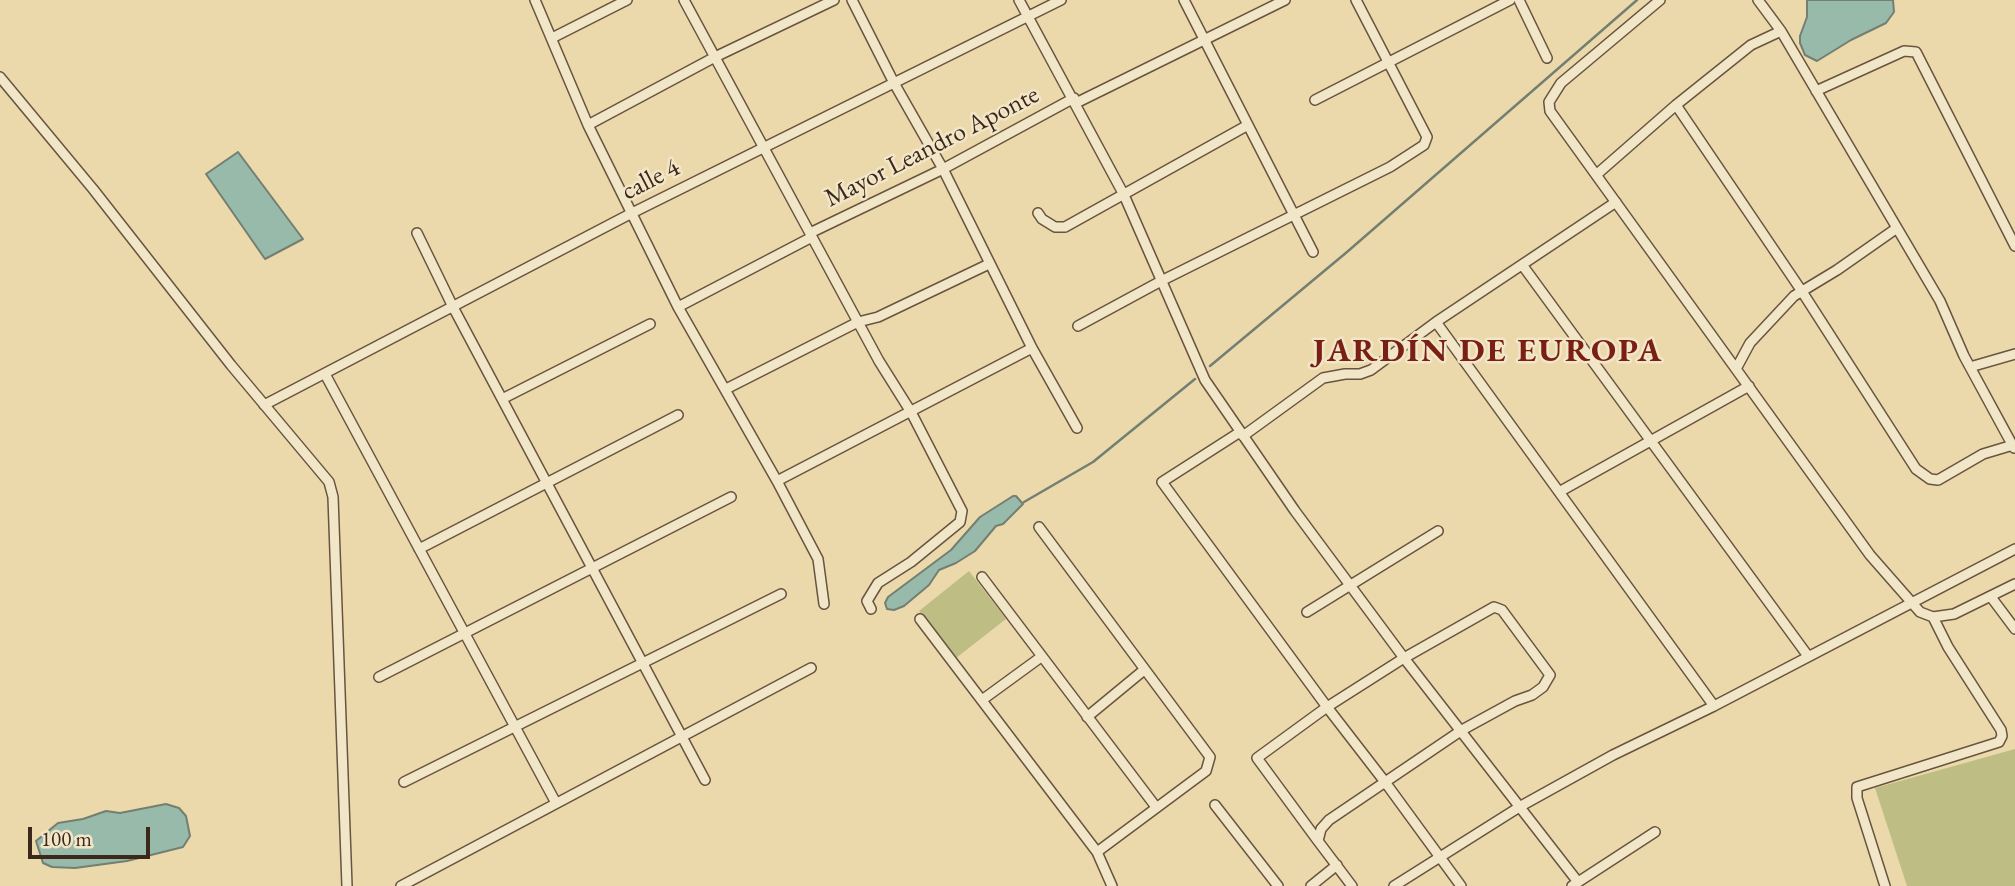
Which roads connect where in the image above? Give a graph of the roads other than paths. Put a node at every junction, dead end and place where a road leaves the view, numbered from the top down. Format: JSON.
{"nodes":[{"id":1,"x":535,"y":0,"type":"edge"},
{"id":2,"x":627,"y":0,"type":"edge"},
{"id":3,"x":684,"y":0,"type":"edge"},
{"id":4,"x":834,"y":0,"type":"edge"},
{"id":5,"x":852,"y":0,"type":"edge"},
{"id":6,"x":1019,"y":0,"type":"edge"},
{"id":7,"x":1061,"y":0,"type":"edge"},
{"id":8,"x":1184,"y":0,"type":"edge"},
{"id":9,"x":1285,"y":0,"type":"edge"},
{"id":10,"x":1356,"y":0,"type":"edge"},
{"id":11,"x":1510,"y":0,"type":"edge"},
{"id":12,"x":1519,"y":0,"type":"edge"},
{"id":13,"x":1660,"y":0,"type":"edge"},
{"id":14,"x":1758,"y":0,"type":"edge"},
{"id":15,"x":1028,"y":16,"type":"junction"},
{"id":16,"x":1781,"y":31,"type":"junction"},
{"id":17,"x":552,"y":38,"type":"junction"},
{"id":18,"x":1204,"y":40,"type":"junction"},
{"id":19,"x":715,"y":57,"type":"junction"},
{"id":20,"x":1547,"y":58,"type":"dead end"},
{"id":21,"x":1388,"y":62,"type":"junction"},
{"id":22,"x":0,"y":77,"type":"edge"},
{"id":23,"x":894,"y":83,"type":"junction"},
{"id":24,"x":1816,"y":91,"type":"junction"},
{"id":25,"x":1075,"y":100,"type":"junction"},
{"id":26,"x":1315,"y":100,"type":"dead end"},
{"id":27,"x":1676,"y":105,"type":"junction"},
{"id":28,"x":588,"y":125,"type":"junction"},
{"id":29,"x":1248,"y":125,"type":"junction"},
{"id":30,"x":763,"y":148,"type":"junction"},
{"id":31,"x":943,"y":169,"type":"junction"},
{"id":32,"x":1596,"y":175,"type":"junction"},
{"id":33,"x":1124,"y":195,"type":"junction"},
{"id":34,"x":1616,"y":202,"type":"junction"},
{"id":35,"x":632,"y":213,"type":"junction"},
{"id":36,"x":1038,"y":213,"type":"dead end"},
{"id":37,"x":1293,"y":215,"type":"junction"},
{"id":38,"x":1897,"y":228,"type":"junction"},
{"id":39,"x":417,"y":233,"type":"dead end"},
{"id":40,"x":811,"y":235,"type":"junction"},
{"id":41,"x":2015,"y":246,"type":"edge"},
{"id":42,"x":1313,"y":252,"type":"dead end"},
{"id":43,"x":989,"y":264,"type":"junction"},
{"id":44,"x":1523,"y":266,"type":"junction"},
{"id":45,"x":1163,"y":280,"type":"junction"},
{"id":46,"x":1801,"y":290,"type":"junction"},
{"id":47,"x":453,"y":307,"type":"junction"},
{"id":48,"x":678,"y":307,"type":"junction"},
{"id":49,"x":858,"y":322,"type":"junction"},
{"id":50,"x":1436,"y":322,"type":"junction"},
{"id":51,"x":650,"y":324,"type":"dead end"},
{"id":52,"x":1078,"y":326,"type":"dead end"},
{"id":53,"x":1032,"y":348,"type":"junction"},
{"id":54,"x":2015,"y":354,"type":"edge"},
{"id":55,"x":1970,"y":368,"type":"junction"},
{"id":56,"x":1736,"y":369,"type":"junction"},
{"id":57,"x":325,"y":374,"type":"junction"},
{"id":58,"x":1749,"y":386,"type":"junction"},
{"id":59,"x":726,"y":389,"type":"junction"},
{"id":60,"x":502,"y":399,"type":"junction"},
{"id":61,"x":264,"y":405,"type":"junction"},
{"id":62,"x":911,"y":412,"type":"junction"},
{"id":63,"x":678,"y":415,"type":"dead end"},
{"id":64,"x":1077,"y":428,"type":"dead end"},
{"id":65,"x":1242,"y":434,"type":"junction"},
{"id":66,"x":1651,"y":441,"type":"junction"},
{"id":67,"x":2014,"y":447,"type":"edge"},
{"id":68,"x":777,"y":481,"type":"junction"},
{"id":69,"x":547,"y":483,"type":"junction"},
{"id":70,"x":1559,"y":492,"type":"junction"},
{"id":71,"x":731,"y":497,"type":"dead end"},
{"id":72,"x":1039,"y":527,"type":"dead end"},
{"id":73,"x":1438,"y":531,"type":"dead end"},
{"id":74,"x":419,"y":549,"type":"junction"},
{"id":75,"x":2015,"y":550,"type":"edge"},
{"id":76,"x":592,"y":568,"type":"junction"},
{"id":77,"x":982,"y":577,"type":"dead end"},
{"id":78,"x":1350,"y":584,"type":"junction"},
{"id":79,"x":2015,"y":584,"type":"edge"},
{"id":80,"x":781,"y":594,"type":"dead end"},
{"id":81,"x":1991,"y":597,"type":"junction"},
{"id":82,"x":1913,"y":603,"type":"junction"},
{"id":83,"x":824,"y":604,"type":"dead end"},
{"id":84,"x":871,"y":609,"type":"dead end"},
{"id":85,"x":1307,"y":612,"type":"dead end"},
{"id":86,"x":1933,"y":617,"type":"junction"},
{"id":87,"x":920,"y":619,"type":"dead end"},
{"id":88,"x":2015,"y":629,"type":"edge"},
{"id":89,"x":464,"y":633,"type":"junction"},
{"id":90,"x":1808,"y":656,"type":"junction"},
{"id":91,"x":1041,"y":657,"type":"junction"},
{"id":92,"x":1404,"y":658,"type":"junction"},
{"id":93,"x":643,"y":663,"type":"junction"},
{"id":94,"x":811,"y":668,"type":"dead end"},
{"id":95,"x":1144,"y":670,"type":"junction"},
{"id":96,"x":379,"y":677,"type":"dead end"},
{"id":97,"x":982,"y":701,"type":"junction"},
{"id":98,"x":1714,"y":706,"type":"junction"},
{"id":99,"x":1327,"y":707,"type":"junction"},
{"id":100,"x":1087,"y":717,"type":"junction"},
{"id":101,"x":515,"y":727,"type":"junction"},
{"id":102,"x":1462,"y":730,"type":"junction"},
{"id":103,"x":682,"y":737,"type":"junction"},
{"id":104,"x":705,"y":780,"type":"dead end"},
{"id":105,"x":404,"y":782,"type":"dead end"},
{"id":106,"x":1385,"y":782,"type":"junction"},
{"id":107,"x":556,"y":803,"type":"junction"},
{"id":108,"x":1215,"y":805,"type":"dead end"},
{"id":109,"x":1521,"y":806,"type":"junction"},
{"id":110,"x":1156,"y":807,"type":"junction"},
{"id":111,"x":1655,"y":832,"type":"dead end"},
{"id":112,"x":1318,"y":841,"type":"junction"},
{"id":113,"x":1097,"y":852,"type":"junction"},
{"id":114,"x":1441,"y":858,"type":"junction"},
{"id":115,"x":1337,"y":865,"type":"junction"},
{"id":116,"x":1575,"y":884,"type":"edge"},
{"id":117,"x":347,"y":886,"type":"edge"},
{"id":118,"x":401,"y":886,"type":"edge"},
{"id":119,"x":1112,"y":886,"type":"edge"},
{"id":120,"x":1278,"y":886,"type":"edge"},
{"id":121,"x":1311,"y":886,"type":"edge"},
{"id":122,"x":1352,"y":886,"type":"edge"},
{"id":123,"x":1394,"y":886,"type":"edge"},
{"id":124,"x":1461,"y":886,"type":"edge"},
{"id":125,"x":1885,"y":886,"type":"edge"}],
"edges":[{"from":1,"to":17,"type":"street"},
{"from":2,"to":17,"type":"street"},
{"from":3,"to":19,"type":"street"},
{"from":4,"to":19,"type":"street"},
{"from":5,"to":23,"type":"street"},
{"from":6,"to":15,"type":"street"},
{"from":7,"to":15,"type":"street","name":"calle 4"},
{"from":8,"to":18,"type":"street"},
{"from":9,"to":18,"type":"street","name":"Mayor Leandro Aponte"},
{"from":10,"to":21,"type":"street"},
{"from":11,"to":21,"type":"street"},
{"from":12,"to":20,"type":"street"},
{"from":13,"to":32,"type":"street"},
{"from":14,"to":16,"type":"street"},
{"from":15,"to":23,"type":"street","name":"calle 4"},
{"from":15,"to":25,"type":"street"},
{"from":16,"to":24,"type":"street"},
{"from":16,"to":27,"type":"street"},
{"from":17,"to":28,"type":"street"},
{"from":18,"to":25,"type":"street","name":"Mayor Leandro Aponte"},
{"from":18,"to":29,"type":"street"},
{"from":19,"to":28,"type":"street"},
{"from":19,"to":30,"type":"street"},
{"from":21,"to":26,"type":"street"},
{"from":21,"to":37,"type":"street"},
{"from":22,"to":61,"type":"street"},
{"from":23,"to":30,"type":"street","name":"calle 4"},
{"from":23,"to":31,"type":"street"},
{"from":24,"to":38,"type":"street"},
{"from":24,"to":41,"type":"street"},
{"from":25,"to":31,"type":"street","name":"Mayor Leandro Aponte"},
{"from":25,"to":33,"type":"street"},
{"from":27,"to":32,"type":"street"},
{"from":27,"to":46,"type":"street"},
{"from":28,"to":35,"type":"street"},
{"from":29,"to":33,"type":"street"},
{"from":29,"to":37,"type":"street"},
{"from":30,"to":35,"type":"street","name":"calle 4"},
{"from":30,"to":40,"type":"street"},
{"from":31,"to":40,"type":"street","name":"Mayor Leandro Aponte"},
{"from":31,"to":43,"type":"street"},
{"from":32,"to":34,"type":"street"},
{"from":33,"to":36,"type":"street"},
{"from":33,"to":45,"type":"street"},
{"from":34,"to":44,"type":"street"},
{"from":34,"to":56,"type":"street"},
{"from":35,"to":47,"type":"street","name":"calle 4"},
{"from":35,"to":48,"type":"street"},
{"from":37,"to":42,"type":"street"},
{"from":37,"to":45,"type":"street"},
{"from":38,"to":46,"type":"street"},
{"from":38,"to":55,"type":"street"},
{"from":39,"to":47,"type":"street"},
{"from":40,"to":48,"type":"street","name":"Mayor Leandro Aponte"},
{"from":40,"to":49,"type":"street"},
{"from":43,"to":49,"type":"street"},
{"from":43,"to":53,"type":"street"},
{"from":44,"to":50,"type":"street"},
{"from":44,"to":66,"type":"street"},
{"from":45,"to":52,"type":"street"},
{"from":45,"to":65,"type":"street"},
{"from":46,"to":56,"type":"street"},
{"from":46,"to":67,"type":"street"},
{"from":47,"to":57,"type":"street","name":"calle 4"},
{"from":47,"to":60,"type":"street"},
{"from":48,"to":59,"type":"street"},
{"from":49,"to":59,"type":"street"},
{"from":49,"to":62,"type":"street"},
{"from":50,"to":65,"type":"street"},
{"from":50,"to":70,"type":"street"},
{"from":51,"to":60,"type":"street"},
{"from":53,"to":62,"type":"street"},
{"from":53,"to":64,"type":"street"},
{"from":54,"to":55,"type":"street"},
{"from":55,"to":67,"type":"street"},
{"from":56,"to":58,"type":"street"},
{"from":57,"to":61,"type":"street","name":"calle 4"},
{"from":57,"to":74,"type":"street"},
{"from":58,"to":66,"type":"street"},
{"from":58,"to":82,"type":"street"},
{"from":59,"to":68,"type":"street"},
{"from":60,"to":69,"type":"street"},
{"from":61,"to":117,"type":"street"},
{"from":62,"to":68,"type":"street"},
{"from":62,"to":84,"type":"street"},
{"from":63,"to":69,"type":"street"},
{"from":65,"to":78,"type":"street"},
{"from":65,"to":99,"type":"street"},
{"from":66,"to":70,"type":"street"},
{"from":66,"to":90,"type":"street"},
{"from":68,"to":83,"type":"street"},
{"from":69,"to":74,"type":"street"},
{"from":69,"to":76,"type":"street"},
{"from":70,"to":98,"type":"street"},
{"from":71,"to":76,"type":"street"},
{"from":72,"to":95,"type":"street"},
{"from":73,"to":78,"type":"street"},
{"from":74,"to":89,"type":"street"},
{"from":75,"to":82,"type":"street"},
{"from":76,"to":89,"type":"street"},
{"from":76,"to":93,"type":"street"},
{"from":77,"to":91,"type":"street"},
{"from":78,"to":85,"type":"street"},
{"from":78,"to":92,"type":"street"},
{"from":79,"to":81,"type":"street"},
{"from":80,"to":93,"type":"street"},
{"from":81,"to":86,"type":"street"},
{"from":81,"to":88,"type":"street"},
{"from":82,"to":86,"type":"street"},
{"from":82,"to":90,"type":"street"},
{"from":86,"to":125,"type":"street"},
{"from":87,"to":97,"type":"street"},
{"from":89,"to":96,"type":"street"},
{"from":89,"to":101,"type":"street"},
{"from":90,"to":98,"type":"street"},
{"from":91,"to":97,"type":"street"},
{"from":91,"to":100,"type":"street"},
{"from":92,"to":99,"type":"street"},
{"from":92,"to":102,"type":"street"},
{"from":92,"to":102,"type":"street"},
{"from":93,"to":101,"type":"street"},
{"from":93,"to":103,"type":"street"},
{"from":94,"to":103,"type":"street"},
{"from":95,"to":100,"type":"street"},
{"from":95,"to":110,"type":"street"},
{"from":97,"to":113,"type":"street"},
{"from":98,"to":109,"type":"street"},
{"from":99,"to":106,"type":"street"},
{"from":99,"to":112,"type":"street"},
{"from":100,"to":110,"type":"street"},
{"from":101,"to":105,"type":"street"},
{"from":101,"to":107,"type":"street"},
{"from":102,"to":106,"type":"street"},
{"from":102,"to":109,"type":"street"},
{"from":103,"to":104,"type":"street"},
{"from":103,"to":107,"type":"street"},
{"from":106,"to":112,"type":"street"},
{"from":106,"to":114,"type":"street"},
{"from":107,"to":118,"type":"street"},
{"from":108,"to":120,"type":"street"},
{"from":109,"to":114,"type":"street"},
{"from":109,"to":116,"type":"street"},
{"from":110,"to":113,"type":"street"},
{"from":111,"to":116,"type":"street"},
{"from":112,"to":115,"type":"street"},
{"from":113,"to":119,"type":"street"},
{"from":114,"to":123,"type":"street"},
{"from":114,"to":124,"type":"street"},
{"from":115,"to":121,"type":"street"},
{"from":115,"to":122,"type":"street"}]}
